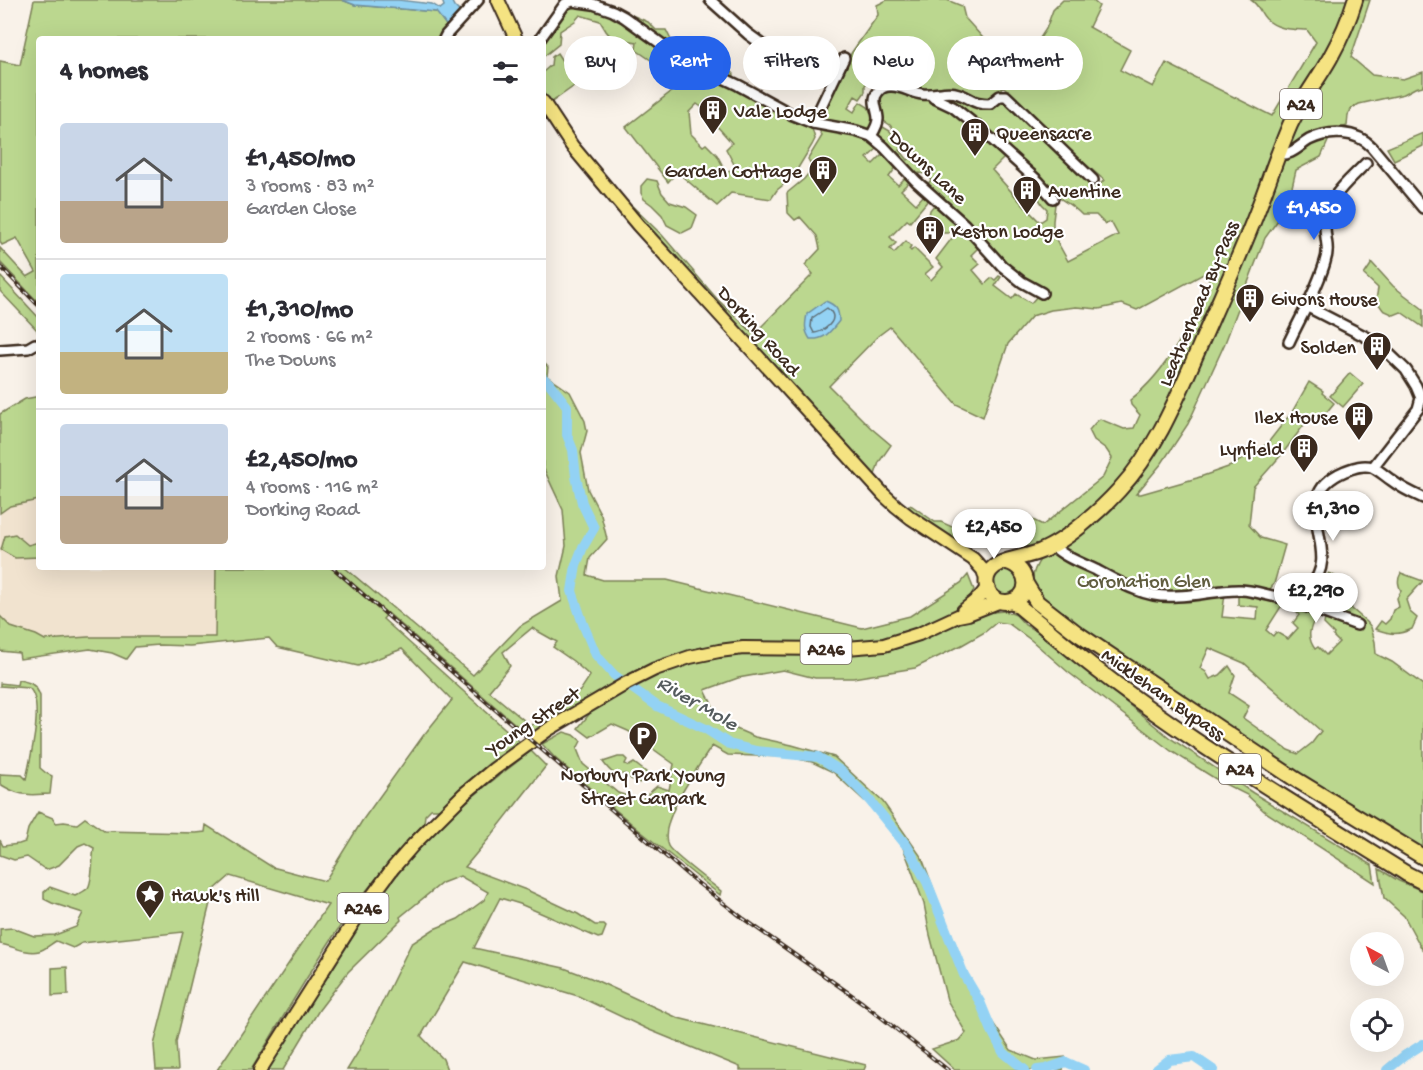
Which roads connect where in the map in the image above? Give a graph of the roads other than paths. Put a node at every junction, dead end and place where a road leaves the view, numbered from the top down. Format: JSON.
{"nodes":[{"id":1,"x":478,"y":0,"type":"edge"},
{"id":2,"x":498,"y":0,"type":"edge"},
{"id":3,"x":710,"y":0,"type":"edge"},
{"id":4,"x":1355,"y":0,"type":"edge"},
{"id":5,"x":446,"y":36,"type":"edge"},
{"id":6,"x":515,"y":36,"type":"edge"},
{"id":7,"x":542,"y":36,"type":"edge"},
{"id":8,"x":751,"y":36,"type":"edge"},
{"id":9,"x":844,"y":58,"type":"dead end"},
{"id":10,"x":930,"y":94,"type":"junction"},
{"id":11,"x":546,"y":107,"type":"edge"},
{"id":12,"x":813,"y":123,"type":"junction"},
{"id":13,"x":871,"y":136,"type":"junction"},
{"id":14,"x":1372,"y":147,"type":"junction"},
{"id":15,"x":1279,"y":154,"type":"junction"},
{"id":16,"x":1381,"y":157,"type":"junction"},
{"id":17,"x":1366,"y":163,"type":"junction"},
{"id":18,"x":1093,"y":180,"type":"dead end"},
{"id":19,"x":1053,"y":198,"type":"dead end"},
{"id":20,"x":1423,"y":208,"type":"edge"},
{"id":21,"x":1042,"y":293,"type":"dead end"},
{"id":22,"x":1306,"y":306,"type":"junction"},
{"id":23,"x":1289,"y":342,"type":"dead end"},
{"id":24,"x":34,"y":344,"type":"dead end"},
{"id":25,"x":0,"y":350,"type":"edge"},
{"id":26,"x":1373,"y":467,"type":"junction"},
{"id":27,"x":1423,"y":498,"type":"edge"},
{"id":28,"x":1052,"y":545,"type":"junction"},
{"id":29,"x":1040,"y":552,"type":"junction"},
{"id":30,"x":973,"y":559,"type":"junction"},
{"id":31,"x":1002,"y":563,"type":"junction"},
{"id":32,"x":1025,"y":580,"type":"junction"},
{"id":33,"x":987,"y":584,"type":"junction"},
{"id":34,"x":1289,"y":598,"type":"junction"},
{"id":35,"x":1007,"y":601,"type":"junction"},
{"id":36,"x":958,"y":616,"type":"junction"},
{"id":37,"x":1357,"y":625,"type":"dead end"},
{"id":38,"x":1423,"y":857,"type":"edge"},
{"id":39,"x":1423,"y":882,"type":"edge"},
{"id":40,"x":260,"y":1070,"type":"edge"}],
"edges":[{"from":1,"to":5,"type":"street"},
{"from":2,"to":6,"type":"main road"},
{"from":3,"to":8,"type":"street"},
{"from":4,"to":15,"type":"highway","name":"Leatherhead By-Pass","number":"A24"},
{"from":7,"to":12,"type":"street","name":"Downs Lane"},
{"from":9,"to":12,"type":"street"},
{"from":10,"to":13,"type":"street","name":"Downs Lane"},
{"from":10,"to":18,"type":"street","name":"Downs Lane"},
{"from":10,"to":19,"type":"street","name":"Downs Lane"},
{"from":11,"to":30,"type":"main road","name":"Dorking Road"},
{"from":12,"to":13,"type":"street","name":"Downs Lane"},
{"from":13,"to":21,"type":"street","name":"Downs Lane"},
{"from":14,"to":15,"type":"street"},
{"from":14,"to":16,"type":"street"},
{"from":14,"to":17,"type":"street"},
{"from":15,"to":28,"type":"highway","name":"Leatherhead By-Pass","number":"A24"},
{"from":16,"to":17,"type":"street"},
{"from":16,"to":20,"type":"street"},
{"from":17,"to":22,"type":"street"},
{"from":22,"to":23,"type":"street"},
{"from":22,"to":26,"type":"street"},
{"from":24,"to":25,"type":"street"},
{"from":26,"to":27,"type":"street"},
{"from":26,"to":34,"type":"street"},
{"from":28,"to":29,"type":"highway","name":"Leatherhead By-Pass","number":"A24"},
{"from":28,"to":34,"type":"street"},
{"from":29,"to":31,"type":"highway","name":"Leatherhead By-Pass","number":"A24"},
{"from":29,"to":32,"type":"highway","name":"Leatherhead By-Pass","number":"A24"},
{"from":30,"to":31,"type":"main road","name":"Dorking Road"},
{"from":30,"to":33,"type":"main road","name":"Dorking Road"},
{"from":31,"to":32,"type":"highway"},
{"from":31,"to":33,"type":"highway"},
{"from":32,"to":35,"type":"highway"},
{"from":32,"to":38,"type":"highway","name":"Mickleham Bypass","number":"A24"},
{"from":33,"to":35,"type":"highway"},
{"from":33,"to":36,"type":"main road","name":"Young Street","number":"A246"},
{"from":34,"to":37,"type":"street"},
{"from":35,"to":36,"type":"main road","name":"Young Street","number":"A246"},
{"from":35,"to":39,"type":"highway","name":"Mickleham Bypass","number":"A24"},
{"from":36,"to":40,"type":"main road","name":"Young Street","number":"A246"}]}
